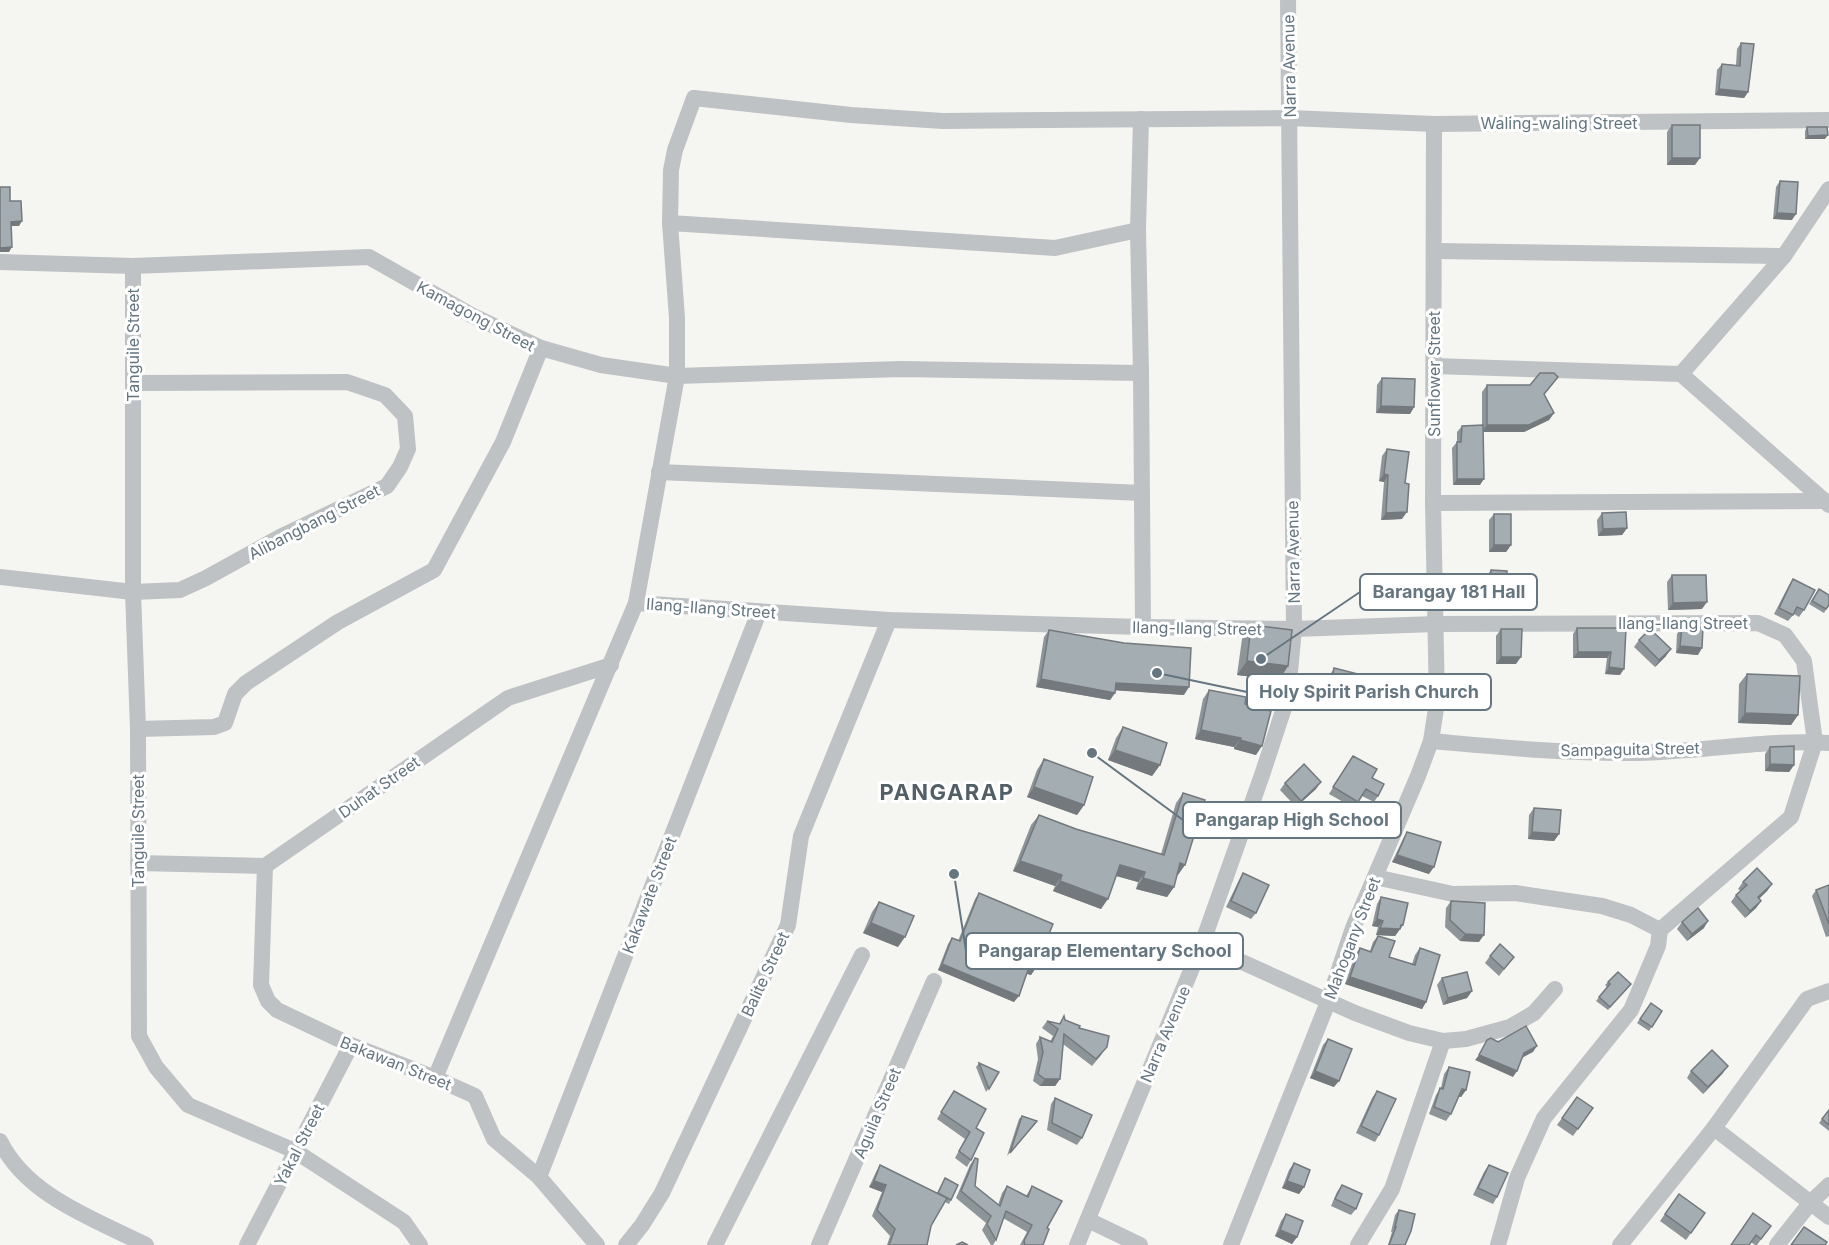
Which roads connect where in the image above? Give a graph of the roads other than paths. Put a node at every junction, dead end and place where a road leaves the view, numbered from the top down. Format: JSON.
{"nodes":[{"id":1,"x":1288,"y":0,"type":"edge"},
{"id":2,"x":1290,"y":118,"type":"junction"},
{"id":3,"x":1141,"y":119,"type":"junction"},
{"id":4,"x":1829,"y":120,"type":"edge"},
{"id":5,"x":1434,"y":124,"type":"junction"},
{"id":6,"x":1829,"y":189,"type":"edge"},
{"id":7,"x":670,"y":223,"type":"junction"},
{"id":8,"x":1138,"y":230,"type":"junction"},
{"id":9,"x":1435,"y":251,"type":"junction"},
{"id":10,"x":1784,"y":256,"type":"junction"},
{"id":11,"x":0,"y":262,"type":"edge"},
{"id":12,"x":133,"y":266,"type":"junction"},
{"id":13,"x":540,"y":348,"type":"junction"},
{"id":14,"x":1434,"y":366,"type":"junction"},
{"id":15,"x":1141,"y":373,"type":"junction"},
{"id":16,"x":1681,"y":374,"type":"junction"},
{"id":17,"x":677,"y":376,"type":"junction"},
{"id":18,"x":133,"y":383,"type":"junction"},
{"id":19,"x":659,"y":472,"type":"junction"},
{"id":20,"x":1142,"y":493,"type":"junction"},
{"id":21,"x":1433,"y":503,"type":"junction"},
{"id":22,"x":1827,"y":503,"type":"edge"},
{"id":23,"x":0,"y":577,"type":"edge"},
{"id":24,"x":133,"y":592,"type":"junction"},
{"id":25,"x":636,"y":603,"type":"junction"},
{"id":26,"x":759,"y":612,"type":"junction"},
{"id":27,"x":889,"y":620,"type":"junction"},
{"id":28,"x":1436,"y":624,"type":"junction"},
{"id":29,"x":1143,"y":627,"type":"junction"},
{"id":30,"x":1294,"y":629,"type":"junction"},
{"id":31,"x":611,"y":665,"type":"junction"},
{"id":32,"x":138,"y":729,"type":"junction"},
{"id":33,"x":1431,"y":741,"type":"junction"},
{"id":34,"x":1822,"y":742,"type":"edge"},
{"id":35,"x":138,"y":863,"type":"junction"},
{"id":36,"x":265,"y":866,"type":"junction"},
{"id":37,"x":1375,"y":877,"type":"junction"},
{"id":38,"x":1660,"y":930,"type":"junction"},
{"id":39,"x":1202,"y":944,"type":"junction"},
{"id":40,"x":862,"y":955,"type":"dead end"},
{"id":41,"x":934,"y":981,"type":"dead end"},
{"id":42,"x":1555,"y":989,"type":"dead end"},
{"id":43,"x":1829,"y":991,"type":"edge"},
{"id":44,"x":1328,"y":1002,"type":"junction"},
{"id":45,"x":1443,"y":1041,"type":"junction"},
{"id":46,"x":351,"y":1045,"type":"junction"},
{"id":47,"x":435,"y":1078,"type":"junction"},
{"id":48,"x":1714,"y":1128,"type":"junction"},
{"id":49,"x":0,"y":1141,"type":"edge"},
{"id":50,"x":295,"y":1151,"type":"junction"},
{"id":51,"x":539,"y":1178,"type":"junction"},
{"id":52,"x":1829,"y":1185,"type":"edge"},
{"id":53,"x":1811,"y":1202,"type":"junction"},
{"id":54,"x":1829,"y":1217,"type":"edge"},
{"id":55,"x":1088,"y":1220,"type":"junction"},
{"id":56,"x":146,"y":1245,"type":"edge"},
{"id":57,"x":247,"y":1245,"type":"edge"},
{"id":58,"x":420,"y":1245,"type":"edge"},
{"id":59,"x":597,"y":1245,"type":"edge"},
{"id":60,"x":626,"y":1245,"type":"edge"},
{"id":61,"x":715,"y":1245,"type":"edge"},
{"id":62,"x":819,"y":1245,"type":"edge"},
{"id":63,"x":1077,"y":1245,"type":"edge"},
{"id":64,"x":1140,"y":1245,"type":"edge"},
{"id":65,"x":1231,"y":1245,"type":"edge"},
{"id":66,"x":1358,"y":1245,"type":"edge"},
{"id":67,"x":1498,"y":1245,"type":"edge"},
{"id":68,"x":1620,"y":1245,"type":"edge"},
{"id":69,"x":1778,"y":1245,"type":"edge"}],
"edges":[{"from":1,"to":2,"type":"street","name":"Narra Avenue"},
{"from":2,"to":3,"type":"street","name":"Waling-waling Street"},
{"from":2,"to":5,"type":"street","name":"Waling-waling Street"},
{"from":2,"to":30,"type":"street","name":"Narra Avenue"},
{"from":3,"to":7,"type":"street","name":"Waling-waling Street"},
{"from":3,"to":8,"type":"street"},
{"from":4,"to":5,"type":"street","name":"Waling-waling Street"},
{"from":5,"to":9,"type":"street","name":"Sunflower Street"},
{"from":6,"to":10,"type":"street"},
{"from":7,"to":8,"type":"street"},
{"from":7,"to":17,"type":"street"},
{"from":8,"to":15,"type":"street"},
{"from":9,"to":10,"type":"street"},
{"from":9,"to":14,"type":"street","name":"Sunflower Street"},
{"from":10,"to":16,"type":"street"},
{"from":11,"to":12,"type":"street","name":"Kamagong Street"},
{"from":12,"to":13,"type":"street","name":"Kamagong Street"},
{"from":12,"to":18,"type":"street","name":"Tanguile Street"},
{"from":13,"to":17,"type":"street"},
{"from":13,"to":32,"type":"street","name":"Kamagong Street"},
{"from":14,"to":16,"type":"street"},
{"from":14,"to":21,"type":"street","name":"Sunflower Street"},
{"from":15,"to":17,"type":"street"},
{"from":15,"to":20,"type":"street"},
{"from":16,"to":22,"type":"street"},
{"from":17,"to":19,"type":"street"},
{"from":18,"to":24,"type":"street","name":"Tanguile Street"},
{"from":18,"to":24,"type":"street","name":"Alibangbang Street"},
{"from":19,"to":20,"type":"street"},
{"from":19,"to":25,"type":"street"},
{"from":20,"to":29,"type":"street"},
{"from":21,"to":22,"type":"street"},
{"from":21,"to":28,"type":"street","name":"Sunflower Street"},
{"from":23,"to":24,"type":"street","name":"Alibangbang Street"},
{"from":24,"to":32,"type":"street","name":"Tanguile Street"},
{"from":25,"to":26,"type":"street","name":"Ilang-Ilang Street"},
{"from":25,"to":31,"type":"street"},
{"from":26,"to":27,"type":"street","name":"Ilang-Ilang Street"},
{"from":26,"to":51,"type":"street","name":"Kakawate Street"},
{"from":27,"to":29,"type":"street","name":"Ilang-Ilang Street"},
{"from":27,"to":60,"type":"street","name":"Balite Street"},
{"from":28,"to":30,"type":"street","name":"Ilang-Ilang Street"},
{"from":28,"to":33,"type":"street","name":"Mahogany Street"},
{"from":28,"to":34,"type":"street","name":"Ilang-Ilang Street"},
{"from":29,"to":30,"type":"street","name":"Ilang-Ilang Street"},
{"from":30,"to":39,"type":"street","name":"Narra Avenue"},
{"from":31,"to":36,"type":"street","name":"Duhat Street"},
{"from":31,"to":47,"type":"street"},
{"from":32,"to":35,"type":"street","name":"Tanguile Street"},
{"from":33,"to":34,"type":"street","name":"Sampaguita Street"},
{"from":33,"to":37,"type":"street","name":"Mahogany Street"},
{"from":34,"to":38,"type":"street"},
{"from":35,"to":36,"type":"street"},
{"from":35,"to":50,"type":"street","name":"Tanguile Street"},
{"from":36,"to":46,"type":"street","name":"Bakawan Street"},
{"from":37,"to":38,"type":"street"},
{"from":37,"to":44,"type":"street","name":"Mahogany Street"},
{"from":38,"to":67,"type":"street"},
{"from":39,"to":44,"type":"street"},
{"from":39,"to":55,"type":"street","name":"Narra Avenue"},
{"from":40,"to":61,"type":"street"},
{"from":41,"to":62,"type":"street","name":"Aguila Street"},
{"from":42,"to":45,"type":"street"},
{"from":43,"to":48,"type":"street"},
{"from":44,"to":45,"type":"street"},
{"from":44,"to":65,"type":"street","name":"Mahogany Street"},
{"from":45,"to":66,"type":"street"},
{"from":46,"to":47,"type":"street","name":"Bakawan Street"},
{"from":46,"to":50,"type":"street","name":"Yakal Street"},
{"from":47,"to":51,"type":"street","name":"Bakawan Street"},
{"from":48,"to":53,"type":"street"},
{"from":48,"to":68,"type":"street"},
{"from":49,"to":56,"type":"street"},
{"from":50,"to":57,"type":"street","name":"Yakal Street"},
{"from":50,"to":58,"type":"street","name":"Tanguile Street"},
{"from":51,"to":59,"type":"street","name":"Bakawan Street"},
{"from":52,"to":53,"type":"street"},
{"from":53,"to":54,"type":"street"},
{"from":53,"to":69,"type":"street"},
{"from":55,"to":63,"type":"street","name":"Narra Avenue"},
{"from":55,"to":64,"type":"street"}]}
